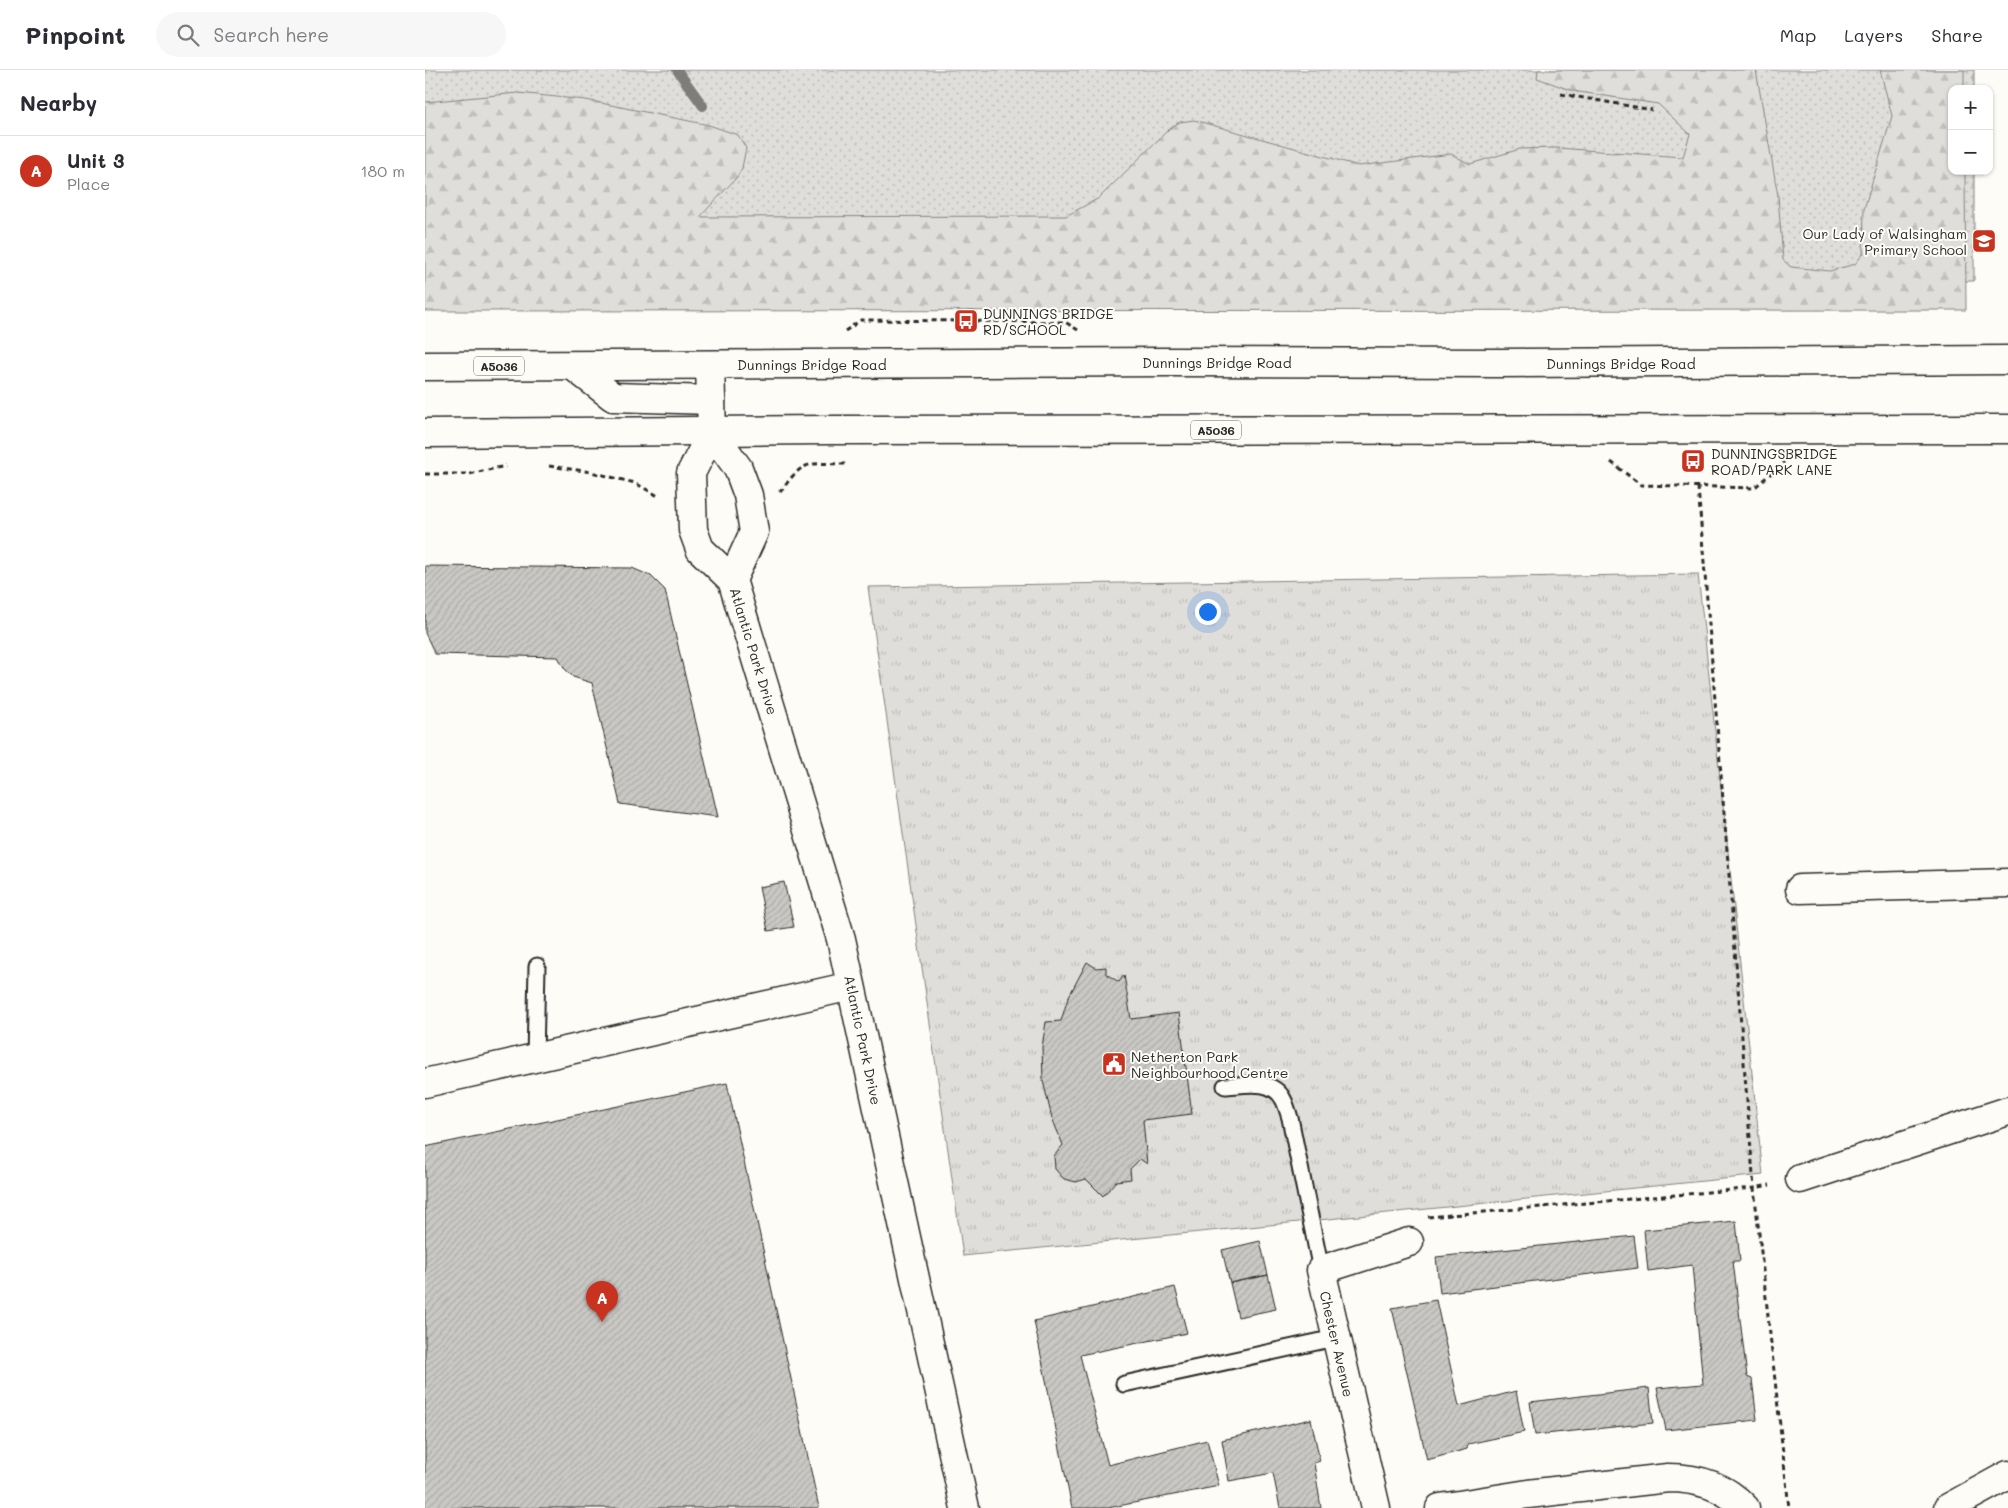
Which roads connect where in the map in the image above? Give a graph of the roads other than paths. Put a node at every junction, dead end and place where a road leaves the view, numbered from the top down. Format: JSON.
{"nodes":[{"id":1,"x":2008,"y":360,"type":"edge"},
{"id":2,"x":710,"y":364,"type":"junction"},
{"id":3,"x":425,"y":366,"type":"edge"},
{"id":4,"x":573,"y":366,"type":"junction"},
{"id":5,"x":711,"y":400,"type":"junction"},
{"id":6,"x":2008,"y":429,"type":"edge"},
{"id":7,"x":712,"y":432,"type":"junction"},
{"id":8,"x":425,"y":433,"type":"edge"},
{"id":9,"x":733,"y":580,"type":"junction"},
{"id":10,"x":2008,"y":883,"type":"edge"},
{"id":11,"x":1800,"y":889,"type":"dead end"},
{"id":12,"x":537,"y":966,"type":"dead end"},
{"id":13,"x":851,"y":986,"type":"junction"},
{"id":14,"x":535,"y":1058,"type":"junction"},
{"id":15,"x":425,"y":1083,"type":"edge"},
{"id":16,"x":1225,"y":1086,"type":"dead end"},
{"id":17,"x":2008,"y":1112,"type":"edge"},
{"id":18,"x":1800,"y":1178,"type":"road end"},
{"id":19,"x":1409,"y":1242,"type":"dead end"},
{"id":20,"x":1321,"y":1270,"type":"junction"},
{"id":21,"x":1335,"y":1338,"type":"junction"},
{"id":22,"x":1123,"y":1384,"type":"dead end"},
{"id":23,"x":2008,"y":1475,"type":"edge"},
{"id":24,"x":965,"y":1508,"type":"edge"},
{"id":25,"x":1376,"y":1508,"type":"edge"},
{"id":26,"x":1440,"y":1508,"type":"edge"},
{"id":27,"x":1745,"y":1508,"type":"edge"},
{"id":28,"x":1948,"y":1508,"type":"edge"}],
"edges":[{"from":1,"to":2,"type":"main road","name":"Dunnings Bridge Road","number":"A5036"},
{"from":2,"to":4,"type":"main road","name":"Dunnings Bridge Road","number":"A5036"},
{"from":2,"to":5,"type":"main road"},
{"from":3,"to":4,"type":"main road","name":"Dunnings Bridge Road","number":"A5036"},
{"from":4,"to":5,"type":"main road"},
{"from":5,"to":7,"type":"main road"},
{"from":6,"to":7,"type":"main road","number":"A5036"},
{"from":7,"to":8,"type":"main road","number":"A5036"},
{"from":7,"to":9,"type":"main road","name":"Atlantic Park Drive"},
{"from":7,"to":9,"type":"main road","name":"Atlantic Park Drive"},
{"from":9,"to":13,"type":"main road","name":"Atlantic Park Drive"},
{"from":10,"to":11,"type":"main road"},
{"from":12,"to":14,"type":"lane"},
{"from":13,"to":14,"type":"main road"},
{"from":13,"to":24,"type":"main road","name":"Atlantic Park Drive"},
{"from":14,"to":15,"type":"main road"},
{"from":16,"to":20,"type":"lane"},
{"from":17,"to":18,"type":"main road"},
{"from":19,"to":20,"type":"main road"},
{"from":20,"to":21,"type":"main road","name":"Chester Avenue"},
{"from":21,"to":22,"type":"lane"},
{"from":21,"to":25,"type":"main road","name":"Chester Avenue"},
{"from":23,"to":28,"type":"main road"},
{"from":26,"to":27,"type":"main road"}]}
